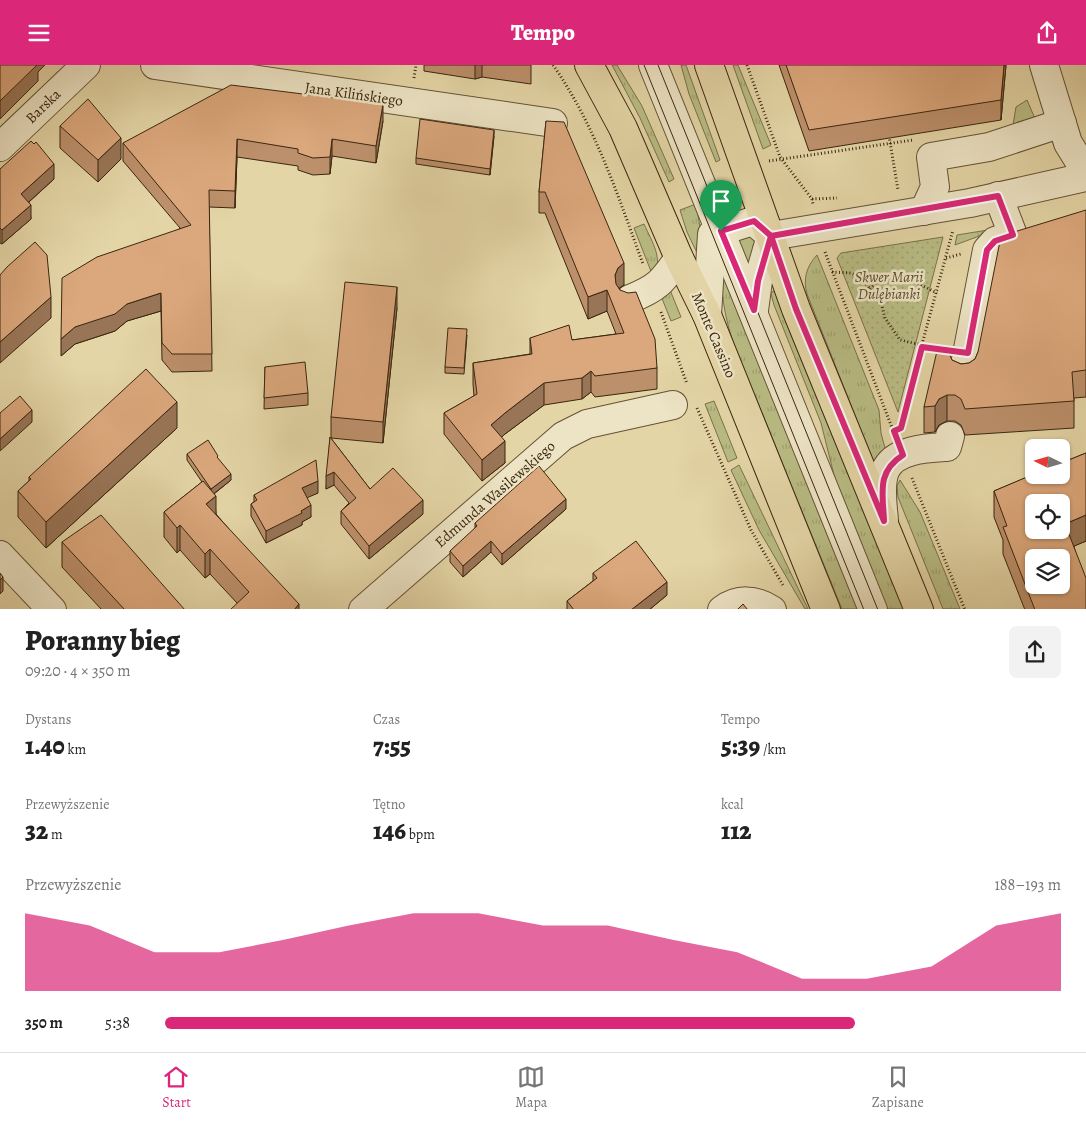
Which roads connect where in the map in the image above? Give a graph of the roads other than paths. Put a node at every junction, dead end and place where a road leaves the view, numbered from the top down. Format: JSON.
{"nodes":[{"id":1,"x":86,"y":65,"type":"edge"},
{"id":2,"x":155,"y":65,"type":"edge"},
{"id":3,"x":589,"y":65,"type":"edge"},
{"id":4,"x":653,"y":65,"type":"edge"},
{"id":5,"x":709,"y":65,"type":"edge"},
{"id":6,"x":1050,"y":68,"type":"edge"},
{"id":7,"x":553,"y":123,"type":"edge"},
{"id":8,"x":1062,"y":123,"type":"junction"},
{"id":9,"x":0,"y":147,"type":"edge"},
{"id":10,"x":1086,"y":172,"type":"edge"},
{"id":11,"x":1086,"y":177,"type":"edge"},
{"id":12,"x":998,"y":196,"type":"junction"},
{"id":13,"x":924,"y":211,"type":"junction"},
{"id":14,"x":721,"y":231,"type":"junction"},
{"id":15,"x":771,"y":236,"type":"junction"},
{"id":16,"x":679,"y":258,"type":"junction"},
{"id":17,"x":641,"y":295,"type":"road end"},
{"id":18,"x":754,"y":310,"type":"junction"},
{"id":19,"x":707,"y":315,"type":"junction"},
{"id":20,"x":965,"y":364,"type":"edge"},
{"id":21,"x":686,"y":399,"type":"road end"},
{"id":22,"x":948,"y":441,"type":"dead end"},
{"id":23,"x":884,"y":521,"type":"junction"},
{"id":24,"x":0,"y":555,"type":"edge"},
{"id":25,"x":779,"y":600,"type":"edge"},
{"id":26,"x":52,"y":609,"type":"edge"},
{"id":27,"x":363,"y":609,"type":"edge"},
{"id":28,"x":722,"y":609,"type":"edge"},
{"id":29,"x":826,"y":609,"type":"edge"},
{"id":30,"x":873,"y":609,"type":"edge"},
{"id":31,"x":919,"y":609,"type":"edge"}],
"edges":[{"from":1,"to":9,"type":"street","name":"Barska"},
{"from":2,"to":7,"type":"street","name":"Jana Kilińskiego"},
{"from":3,"to":16,"type":"main road","name":"Monte Cassino"},
{"from":4,"to":14,"type":"street"},
{"from":5,"to":15,"type":"main road"},
{"from":6,"to":8,"type":"street"},
{"from":8,"to":10,"type":"street"},
{"from":8,"to":13,"type":"street"},
{"from":11,"to":12,"type":"street"},
{"from":12,"to":13,"type":"street"},
{"from":12,"to":20,"type":"street"},
{"from":13,"to":15,"type":"street"},
{"from":14,"to":15,"type":"street"},
{"from":14,"to":18,"type":"street"},
{"from":14,"to":19,"type":"street"},
{"from":15,"to":18,"type":"street"},
{"from":15,"to":23,"type":"main road"},
{"from":16,"to":17,"type":"street"},
{"from":16,"to":19,"type":"main road","name":"Monte Cassino"},
{"from":18,"to":30,"type":"street"},
{"from":19,"to":29,"type":"main road","name":"Monte Cassino"},
{"from":21,"to":27,"type":"street","name":"Edmunda Wasilewskiego"},
{"from":22,"to":23,"type":"street"},
{"from":23,"to":31,"type":"main road"},
{"from":24,"to":26,"type":"street"},
{"from":25,"to":28,"type":"street"}]}
